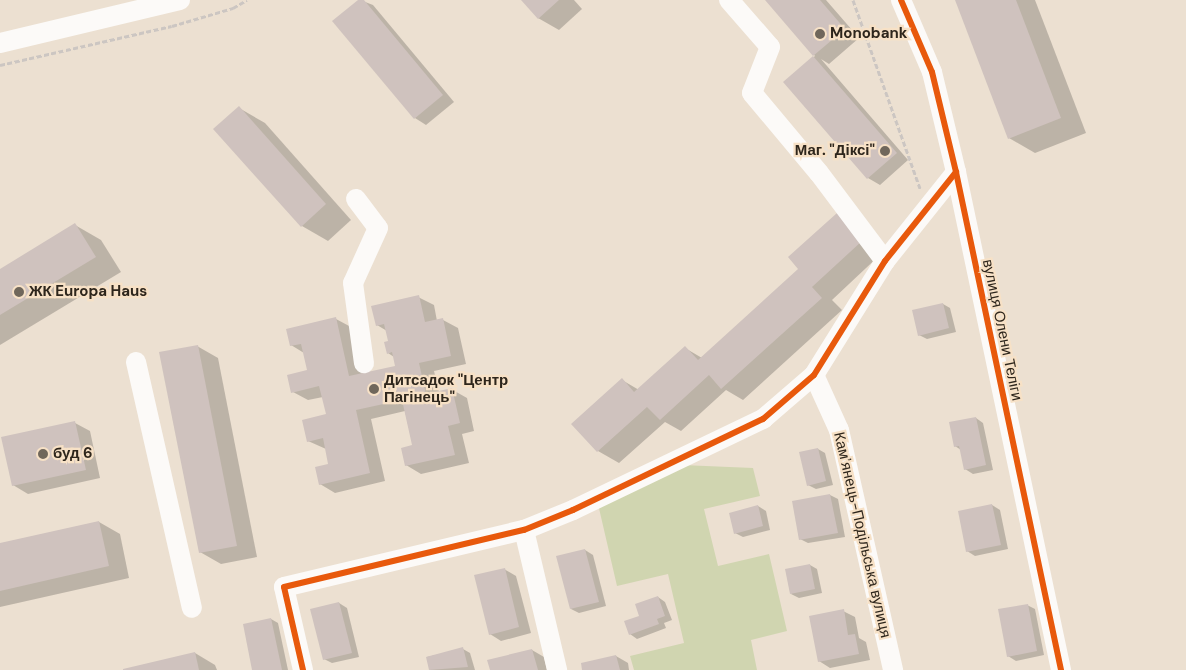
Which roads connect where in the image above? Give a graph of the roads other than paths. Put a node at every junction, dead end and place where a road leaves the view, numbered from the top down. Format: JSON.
{"nodes":[{"id":1,"x":729,"y":0,"type":"edge"},
{"id":2,"x":901,"y":0,"type":"edge"},
{"id":3,"x":168,"y":2,"type":"edge"},
{"id":4,"x":0,"y":43,"type":"edge"},
{"id":5,"x":956,"y":172,"type":"junction"},
{"id":6,"x":356,"y":199,"type":"dead end"},
{"id":7,"x":885,"y":261,"type":"junction"},
{"id":8,"x":136,"y":362,"type":"dead end"},
{"id":9,"x":364,"y":363,"type":"dead end"},
{"id":10,"x":814,"y":374,"type":"junction"},
{"id":11,"x":524,"y":530,"type":"junction"},
{"id":12,"x":192,"y":608,"type":"dead end"},
{"id":13,"x":303,"y":670,"type":"edge"},
{"id":14,"x":557,"y":670,"type":"edge"},
{"id":15,"x":894,"y":670,"type":"edge"},
{"id":16,"x":1061,"y":670,"type":"edge"}],
"edges":[{"from":1,"to":7,"type":"street"},
{"from":2,"to":5,"type":"street","name":"вулиця Олени Теліги"},
{"from":3,"to":4,"type":"street"},
{"from":5,"to":7,"type":"street"},
{"from":5,"to":16,"type":"street","name":"вулиця Олени Теліги"},
{"from":6,"to":9,"type":"street"},
{"from":7,"to":10,"type":"street"},
{"from":8,"to":12,"type":"street"},
{"from":10,"to":11,"type":"street"},
{"from":10,"to":15,"type":"street","name":"Камʼянець-Подільська вулиця"},
{"from":11,"to":13,"type":"street"},
{"from":11,"to":14,"type":"street"}]}
